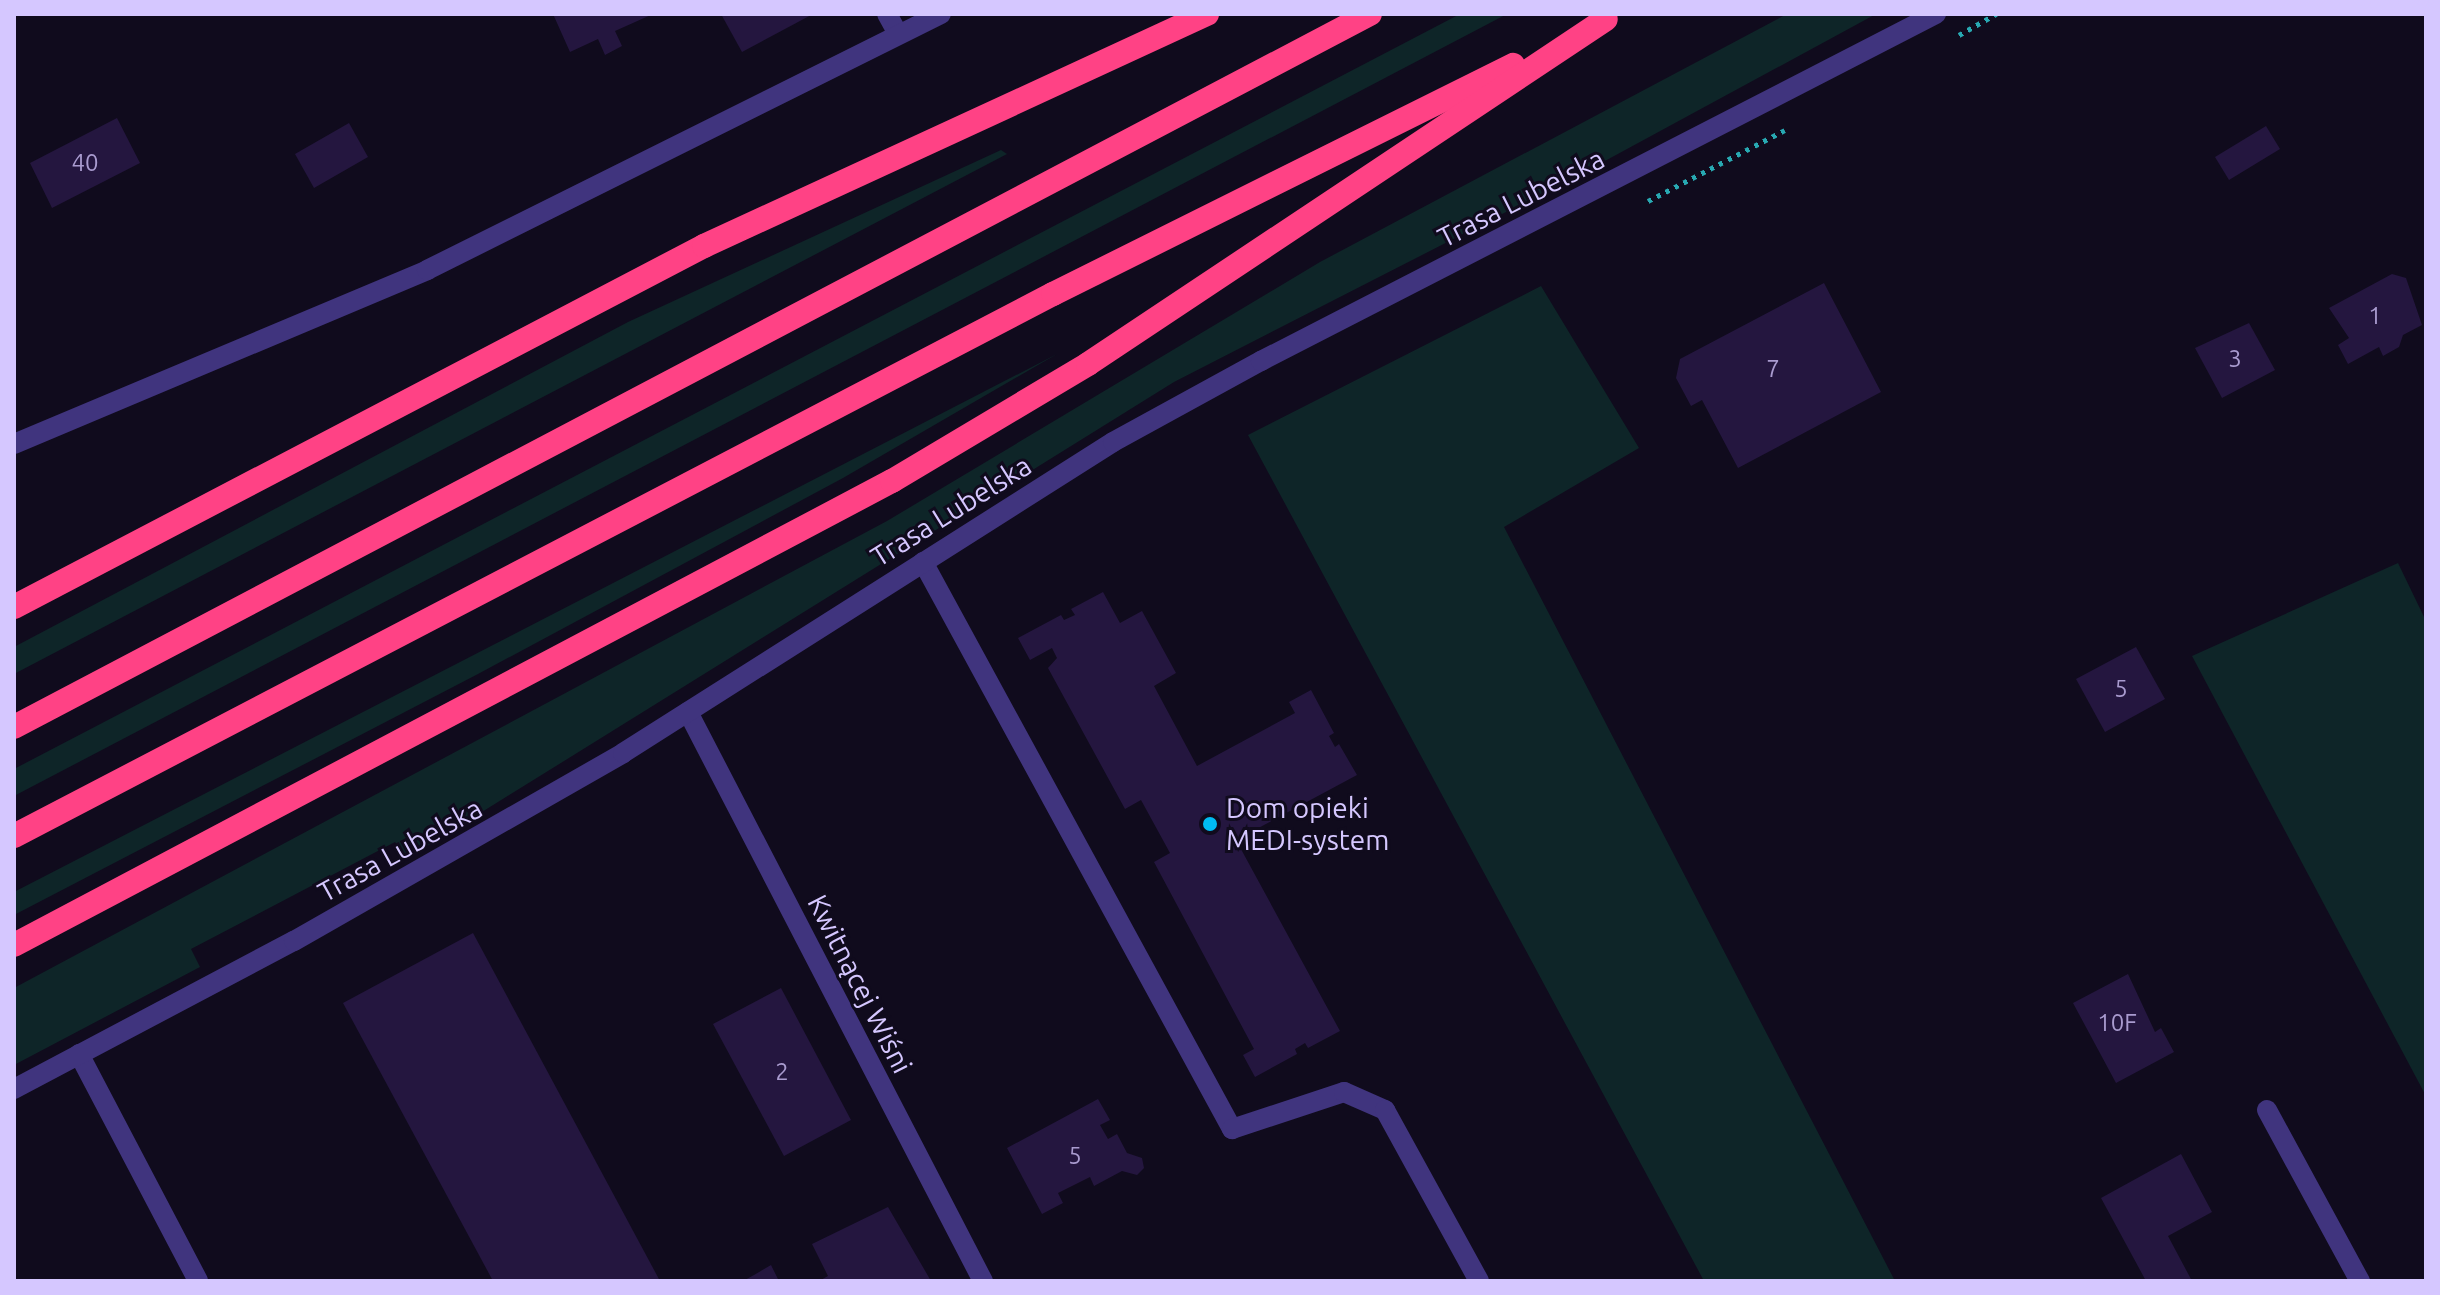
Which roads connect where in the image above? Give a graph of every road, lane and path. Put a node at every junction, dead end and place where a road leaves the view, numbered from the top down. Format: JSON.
{"nodes":[{"id":1,"x":887,"y":14,"type":"edge"},
{"id":2,"x":941,"y":14,"type":"edge"},
{"id":3,"x":1207,"y":14,"type":"edge"},
{"id":4,"x":1370,"y":14,"type":"edge"},
{"id":5,"x":1936,"y":14,"type":"edge"},
{"id":6,"x":1996,"y":14,"type":"edge"},
{"id":7,"x":1611,"y":16,"type":"edge"},
{"id":8,"x":898,"y":34,"type":"junction"},
{"id":9,"x":1951,"y":40,"type":"dead end"},
{"id":10,"x":1799,"y":123,"type":"dead end"},
{"id":11,"x":1640,"y":205,"type":"dead end"},
{"id":12,"x":14,"y":444,"type":"edge"},
{"id":13,"x":923,"y":562,"type":"junction"},
{"id":14,"x":45,"y":589,"type":"junction"},
{"id":15,"x":14,"y":596,"type":"edge"},
{"id":16,"x":14,"y":607,"type":"edge"},
{"id":17,"x":688,"y":712,"type":"junction"},
{"id":18,"x":14,"y":727,"type":"edge"},
{"id":19,"x":14,"y":836,"type":"edge"},
{"id":20,"x":14,"y":945,"type":"edge"},
{"id":21,"x":79,"y":1054,"type":"junction"},
{"id":22,"x":14,"y":1089,"type":"edge"},
{"id":23,"x":2267,"y":1110,"type":"dead end"},
{"id":24,"x":198,"y":1281,"type":"edge"},
{"id":25,"x":983,"y":1281,"type":"edge"},
{"id":26,"x":1479,"y":1281,"type":"edge"},
{"id":27,"x":2360,"y":1281,"type":"edge"}],
"edges":[{"from":1,"to":8,"type":"street"},
{"from":2,"to":8,"type":"street"},
{"from":3,"to":14,"type":"highway"},
{"from":4,"to":18,"type":"highway"},
{"from":5,"to":13,"type":"street","name":"Trasa Lubelska"},
{"from":6,"to":9,"type":"path"},
{"from":7,"to":19,"type":"highway"},
{"from":7,"to":20,"type":"highway"},
{"from":8,"to":12,"type":"street"},
{"from":10,"to":11,"type":"path"},
{"from":13,"to":17,"type":"street","name":"Trasa Lubelska"},
{"from":13,"to":26,"type":"street"},
{"from":14,"to":15,"type":"highway"},
{"from":14,"to":16,"type":"highway"},
{"from":17,"to":21,"type":"street","name":"Trasa Lubelska"},
{"from":17,"to":25,"type":"street","name":"Kwitnącej Wiśni"},
{"from":21,"to":22,"type":"street","name":"Trasa Lubelska"},
{"from":21,"to":24,"type":"street"},
{"from":23,"to":27,"type":"street"}]}
